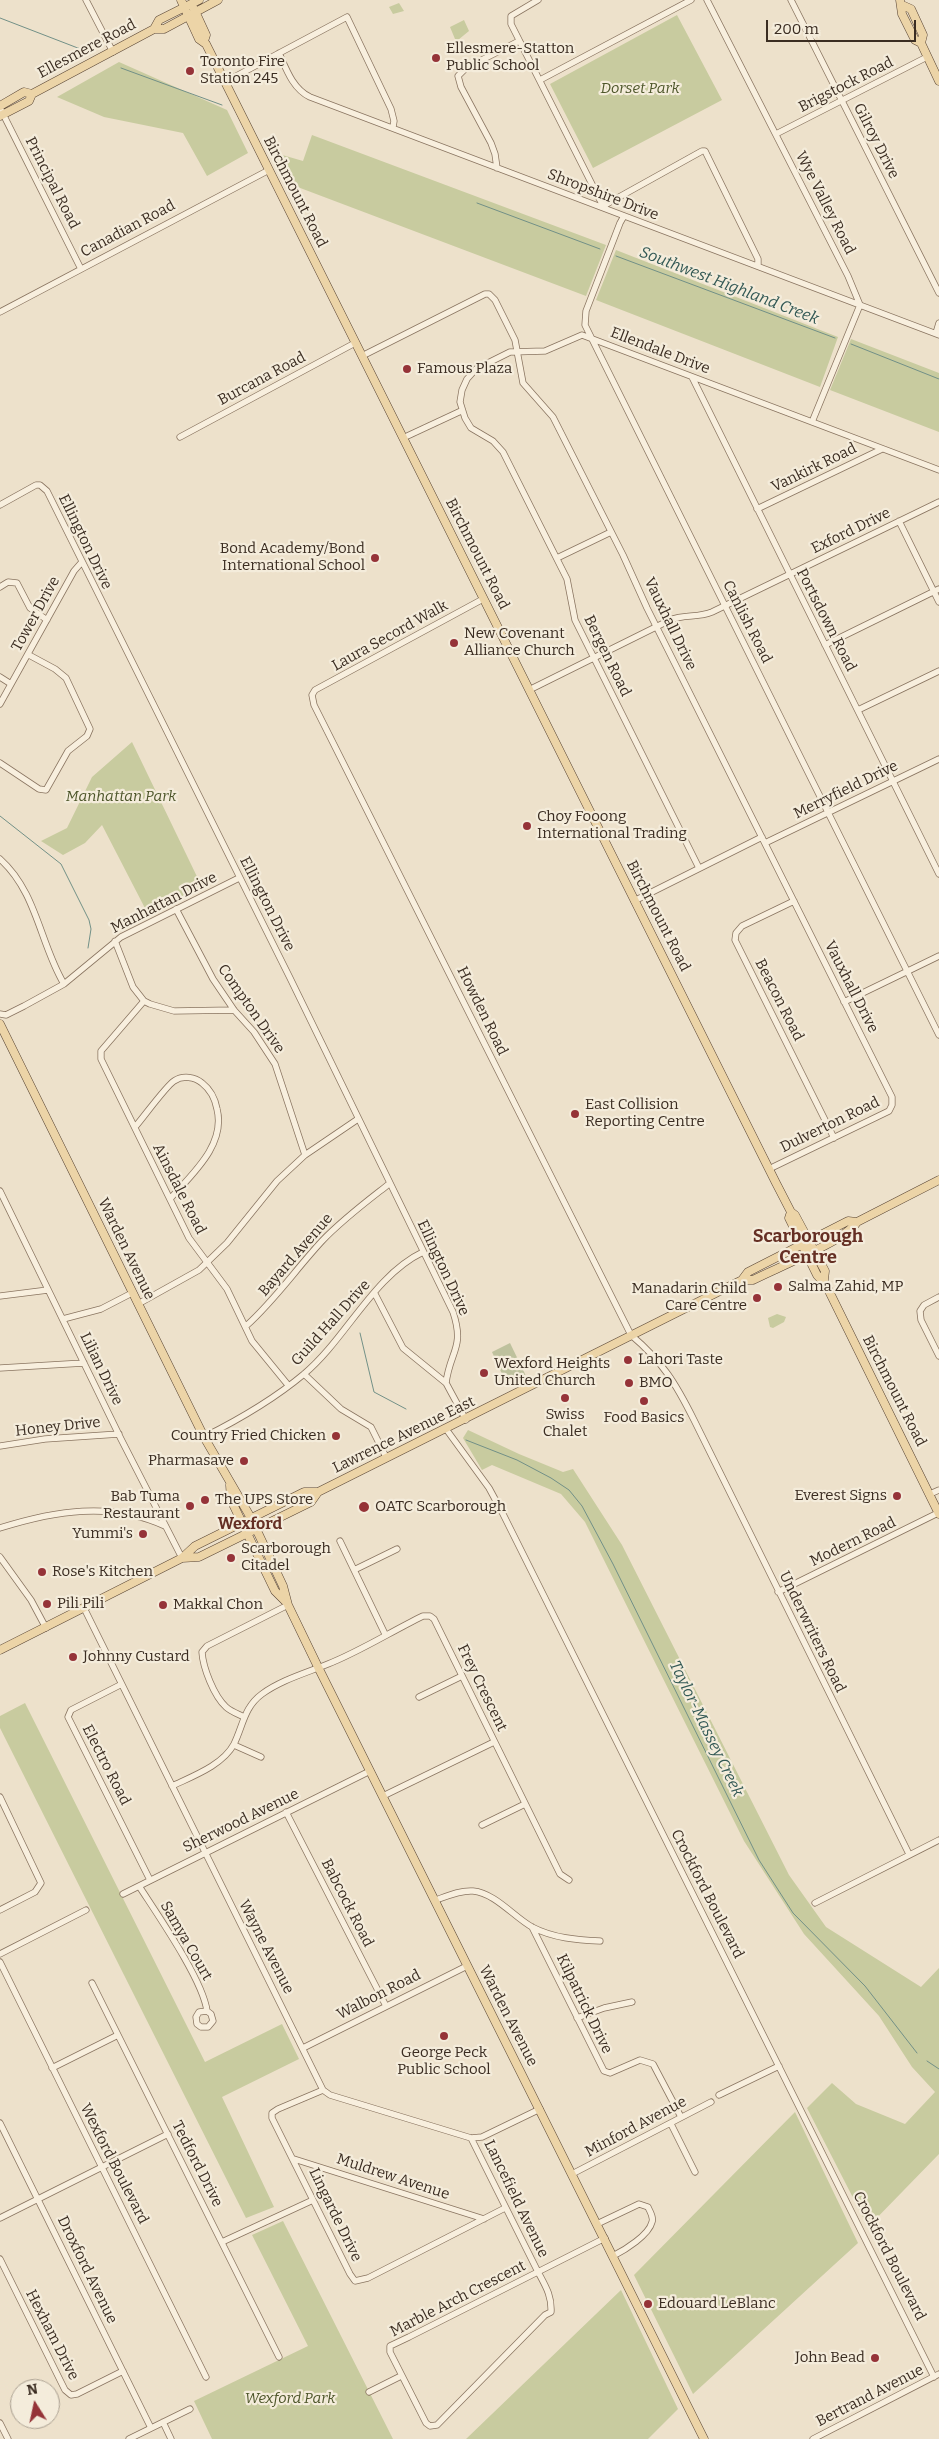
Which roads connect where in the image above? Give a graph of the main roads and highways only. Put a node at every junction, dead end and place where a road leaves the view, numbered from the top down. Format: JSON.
{"nodes":[{"id":1,"x":218,"y":0,"type":"edge"},
{"id":2,"x":189,"y":2,"type":"edge"},
{"id":3,"x":901,"y":2,"type":"edge"},
{"id":4,"x":196,"y":12,"type":"junction"},
{"id":5,"x":188,"y":17,"type":"junction"},
{"id":6,"x":154,"y":29,"type":"junction"},
{"id":7,"x":204,"y":42,"type":"junction"},
{"id":8,"x":939,"y":81,"type":"edge"},
{"id":9,"x":1,"y":111,"type":"edge"},
{"id":10,"x":0,"y":1024,"type":"edge"},
{"id":11,"x":939,"y":1180,"type":"edge"},
{"id":12,"x":791,"y":1212,"type":"junction"},
{"id":13,"x":857,"y":1222,"type":"junction"},
{"id":14,"x":810,"y":1241,"type":"junction"},
{"id":15,"x":802,"y":1245,"type":"junction"},
{"id":16,"x":810,"y":1252,"type":"junction"},
{"id":17,"x":742,"y":1280,"type":"junction"},
{"id":18,"x":230,"y":1485,"type":"junction"},
{"id":19,"x":318,"y":1492,"type":"junction"},
{"id":20,"x":939,"y":1513,"type":"edge"},
{"id":21,"x":251,"y":1518,"type":"junction"},
{"id":22,"x":242,"y":1523,"type":"junction"},
{"id":23,"x":256,"y":1529,"type":"junction"},
{"id":24,"x":247,"y":1534,"type":"junction"},
{"id":25,"x":182,"y":1558,"type":"junction"},
{"id":26,"x":288,"y":1605,"type":"junction"},
{"id":27,"x":0,"y":1650,"type":"edge"},
{"id":28,"x":704,"y":2439,"type":"edge"}],
"edges":[{"from":1,"to":4,"type":"main road","name":"Ellesmere Road"},
{"from":2,"to":4,"type":"main road","name":"Birchmount Road"},
{"from":2,"to":5,"type":"main road","name":"Birchmount Road"},
{"from":2,"to":6,"type":"main road","name":"Ellesmere Road"},
{"from":3,"to":8,"type":"main road"},
{"from":4,"to":5,"type":"main road","name":"Ellesmere Road"},
{"from":4,"to":7,"type":"main road","name":"Birchmount Road"},
{"from":5,"to":6,"type":"main road","name":"Ellesmere Road"},
{"from":5,"to":7,"type":"main road","name":"Birchmount Road"},
{"from":6,"to":9,"type":"main road","name":"Ellesmere Road"},
{"from":7,"to":12,"type":"main road","name":"Birchmount Road"},
{"from":10,"to":18,"type":"main road","name":"Warden Avenue"},
{"from":11,"to":13,"type":"main road","name":"Lawrence Avenue East"},
{"from":12,"to":14,"type":"main road","name":"Birchmount Road"},
{"from":12,"to":15,"type":"main road","name":"Birchmount Road"},
{"from":13,"to":14,"type":"main road","name":"Lawrence Avenue East"},
{"from":13,"to":16,"type":"main road","name":"Lawrence Avenue East"},
{"from":14,"to":15,"type":"main road","name":"Lawrence Avenue East"},
{"from":14,"to":16,"type":"main road","name":"Birchmount Road"},
{"from":15,"to":16,"type":"main road","name":"Birchmount Road"},
{"from":15,"to":17,"type":"main road","name":"Lawrence Avenue East"},
{"from":16,"to":17,"type":"main road","name":"Lawrence Avenue East"},
{"from":16,"to":20,"type":"main road","name":"Birchmount Road"},
{"from":17,"to":19,"type":"main road","name":"Lawrence Avenue East"},
{"from":18,"to":21,"type":"main road","name":"Warden Avenue"},
{"from":18,"to":22,"type":"main road","name":"Warden Avenue"},
{"from":19,"to":21,"type":"main road","name":"Lawrence Avenue East"},
{"from":19,"to":23,"type":"main road","name":"Lawrence Avenue East"},
{"from":21,"to":22,"type":"main road","name":"Lawrence Avenue East"},
{"from":21,"to":23,"type":"main road","name":"Warden Avenue"},
{"from":22,"to":24,"type":"main road","name":"Warden Avenue"},
{"from":22,"to":25,"type":"main road","name":"Lawrence Avenue East"},
{"from":23,"to":24,"type":"main road","name":"Lawrence Avenue East"},
{"from":23,"to":26,"type":"main road","name":"Warden Avenue"},
{"from":24,"to":25,"type":"main road","name":"Lawrence Avenue East"},
{"from":24,"to":26,"type":"main road","name":"Warden Avenue"},
{"from":25,"to":27,"type":"main road","name":"Lawrence Avenue East"},
{"from":26,"to":28,"type":"main road","name":"Warden Avenue"}]}
